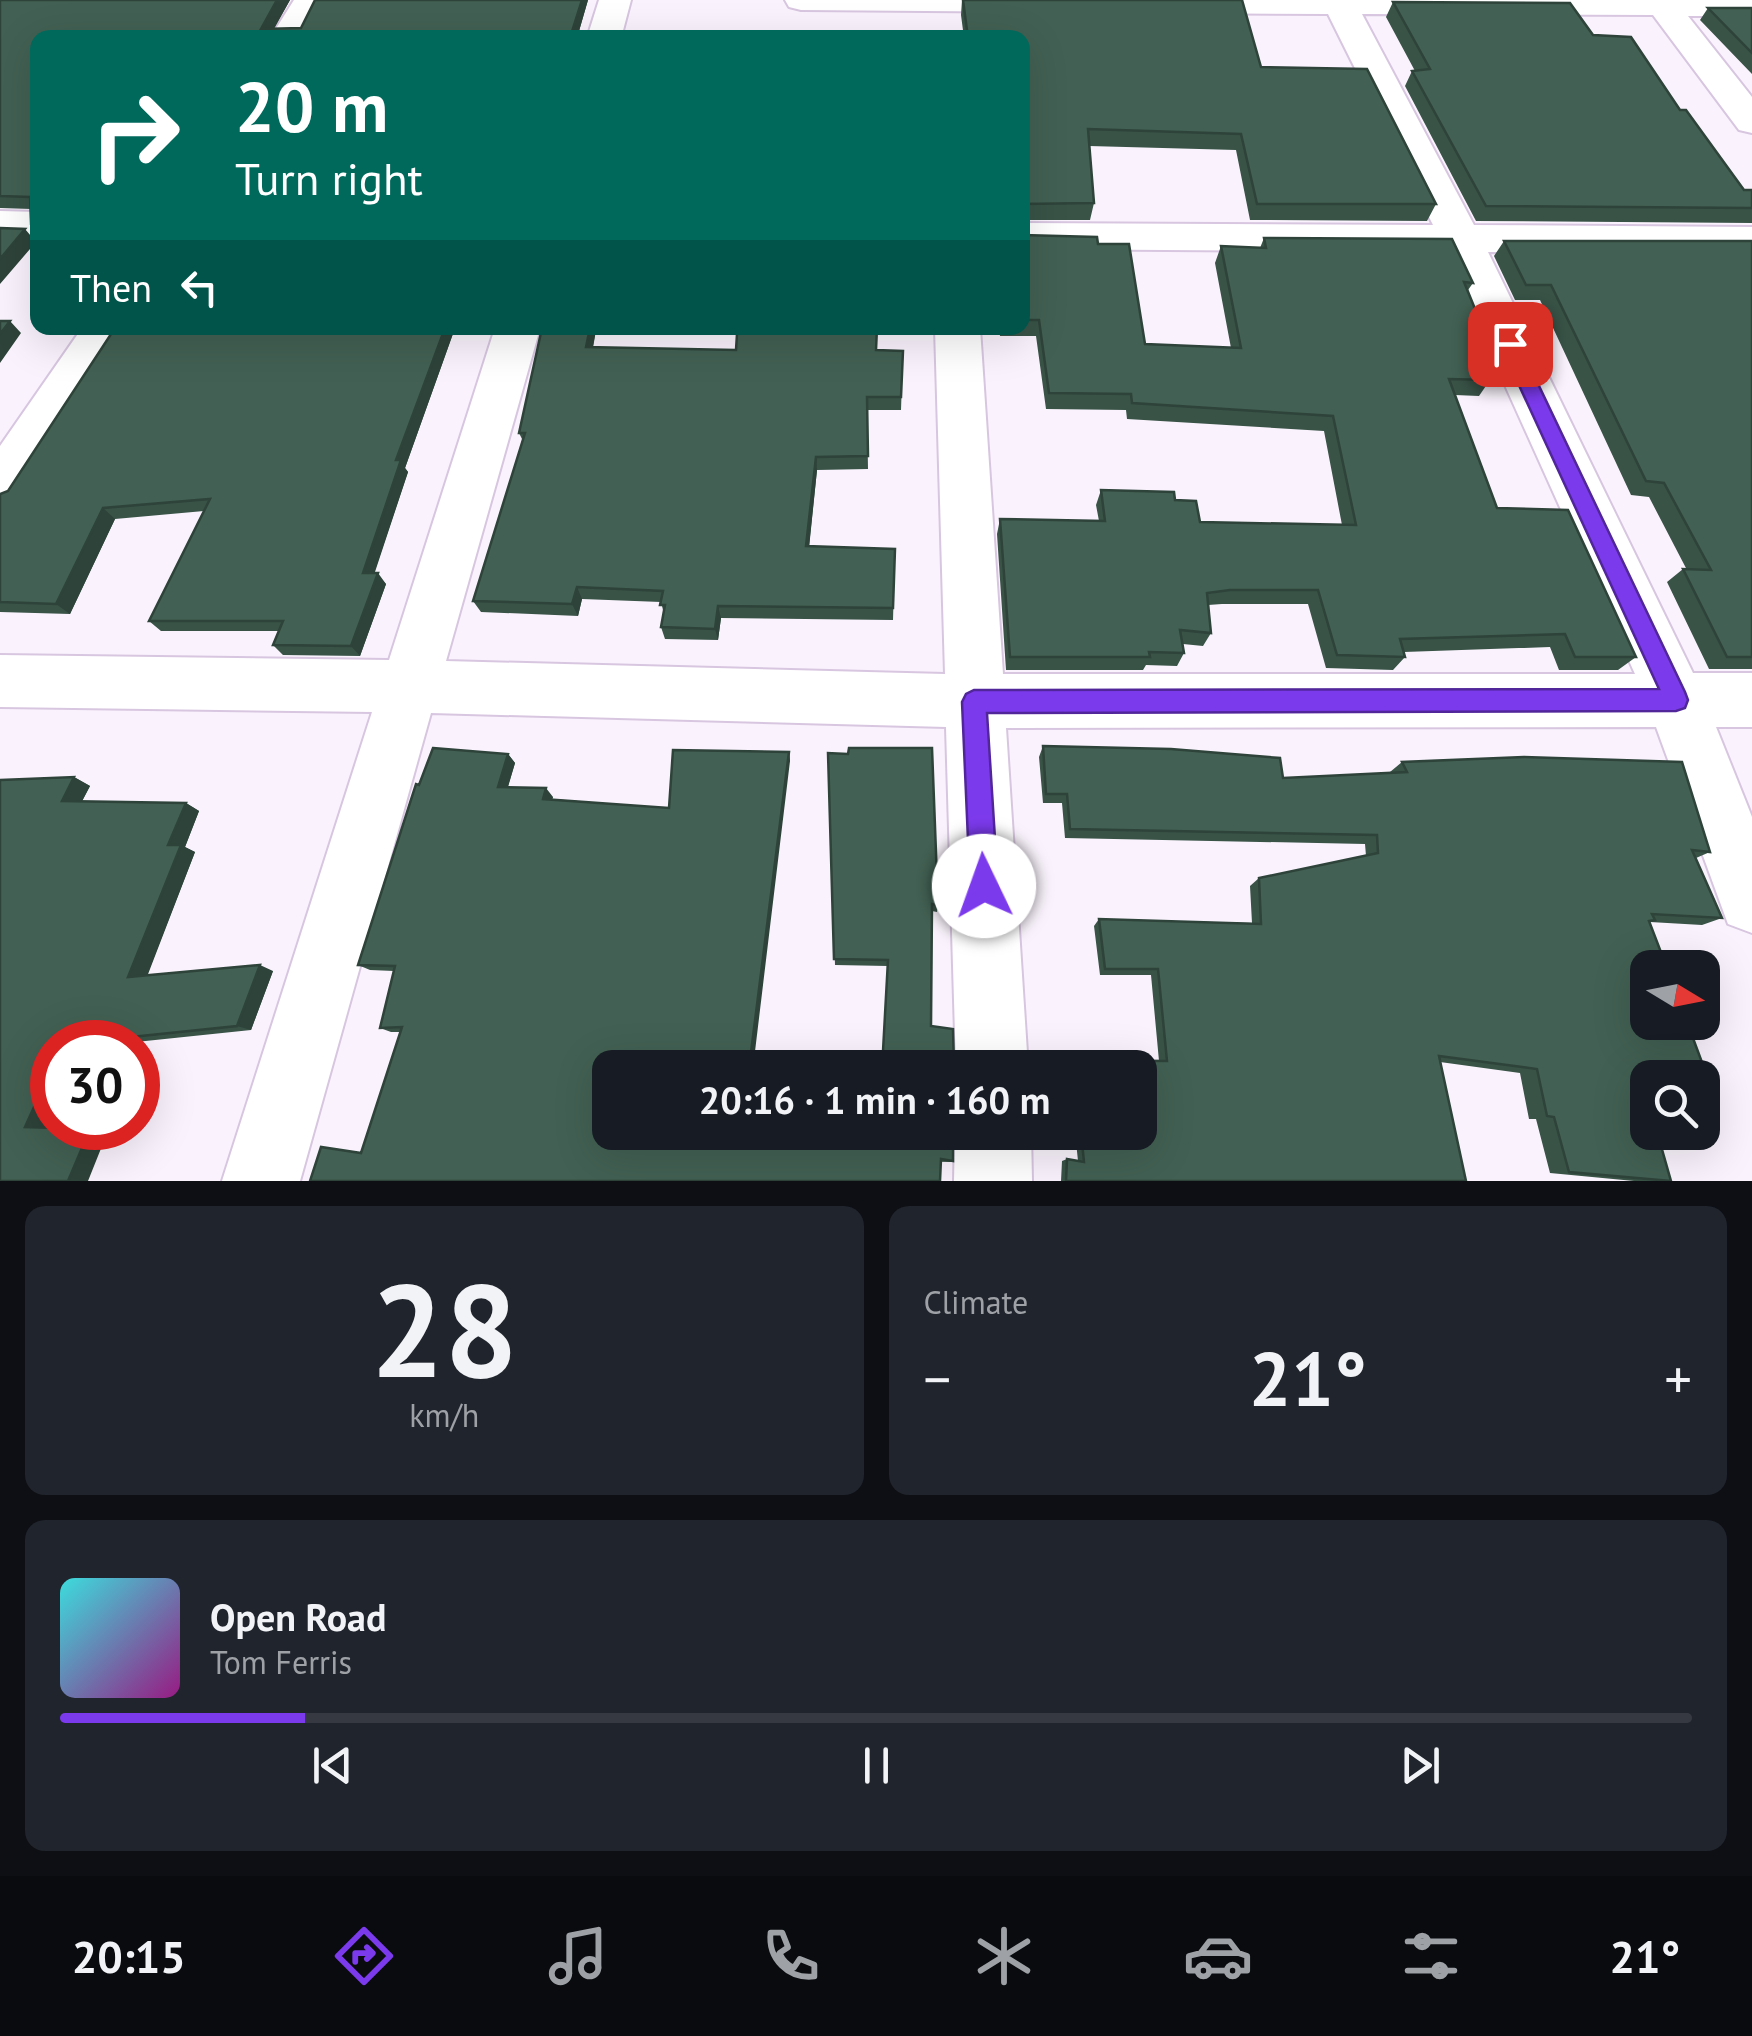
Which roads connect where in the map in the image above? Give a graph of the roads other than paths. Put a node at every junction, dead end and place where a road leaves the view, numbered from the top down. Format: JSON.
{"nodes":[{"id":1,"x":310,"y":0,"type":"edge"},
{"id":2,"x":615,"y":0,"type":"edge"},
{"id":3,"x":802,"y":0,"type":"edge"},
{"id":4,"x":937,"y":1,"type":"edge"},
{"id":5,"x":1071,"y":2,"type":"edge"},
{"id":6,"x":1129,"y":2,"type":"edge"},
{"id":7,"x":1339,"y":2,"type":"edge"},
{"id":8,"x":1660,"y":2,"type":"edge"},
{"id":9,"x":1752,"y":6,"type":"edge"},
{"id":10,"x":292,"y":30,"type":"edge"},
{"id":11,"x":606,"y":30,"type":"edge"},
{"id":12,"x":939,"y":30,"type":"edge"},
{"id":13,"x":1752,"y":122,"type":"edge"},
{"id":14,"x":0,"y":224,"type":"edge"},
{"id":15,"x":30,"y":225,"type":"edge"},
{"id":16,"x":1030,"y":236,"type":"edge"},
{"id":17,"x":1460,"y":238,"type":"junction"},
{"id":18,"x":1752,"y":240,"type":"edge"},
{"id":19,"x":100,"y":335,"type":"edge"},
{"id":20,"x":515,"y":335,"type":"edge"},
{"id":21,"x":958,"y":335,"type":"edge"},
{"id":22,"x":0,"y":486,"type":"edge"},
{"id":23,"x":0,"y":681,"type":"edge"},
{"id":24,"x":411,"y":686,"type":"junction"},
{"id":25,"x":1676,"y":700,"type":"junction"},
{"id":26,"x":1752,"y":700,"type":"edge"},
{"id":27,"x":974,"y":702,"type":"junction"},
{"id":28,"x":1752,"y":900,"type":"edge"},
{"id":29,"x":991,"y":1050,"type":"edge"},
{"id":30,"x":993,"y":1150,"type":"edge"},
{"id":31,"x":261,"y":1181,"type":"edge"},
{"id":32,"x":993,"y":1181,"type":"edge"}],
"edges":[{"from":1,"to":10,"type":"street"},
{"from":2,"to":11,"type":"street"},
{"from":3,"to":4,"type":"street"},
{"from":4,"to":5,"type":"street"},
{"from":4,"to":12,"type":"street"},
{"from":6,"to":7,"type":"street"},
{"from":7,"to":8,"type":"street"},
{"from":7,"to":17,"type":"street"},
{"from":8,"to":9,"type":"street"},
{"from":8,"to":13,"type":"street"},
{"from":14,"to":15,"type":"street"},
{"from":16,"to":17,"type":"street"},
{"from":17,"to":18,"type":"street"},
{"from":17,"to":25,"type":"street"},
{"from":19,"to":22,"type":"street"},
{"from":20,"to":24,"type":"street"},
{"from":21,"to":27,"type":"street"},
{"from":23,"to":24,"type":"street"},
{"from":24,"to":27,"type":"street"},
{"from":24,"to":31,"type":"street"},
{"from":25,"to":26,"type":"street"},
{"from":25,"to":27,"type":"street"},
{"from":25,"to":28,"type":"street"},
{"from":27,"to":29,"type":"street"},
{"from":30,"to":32,"type":"street"}]}
